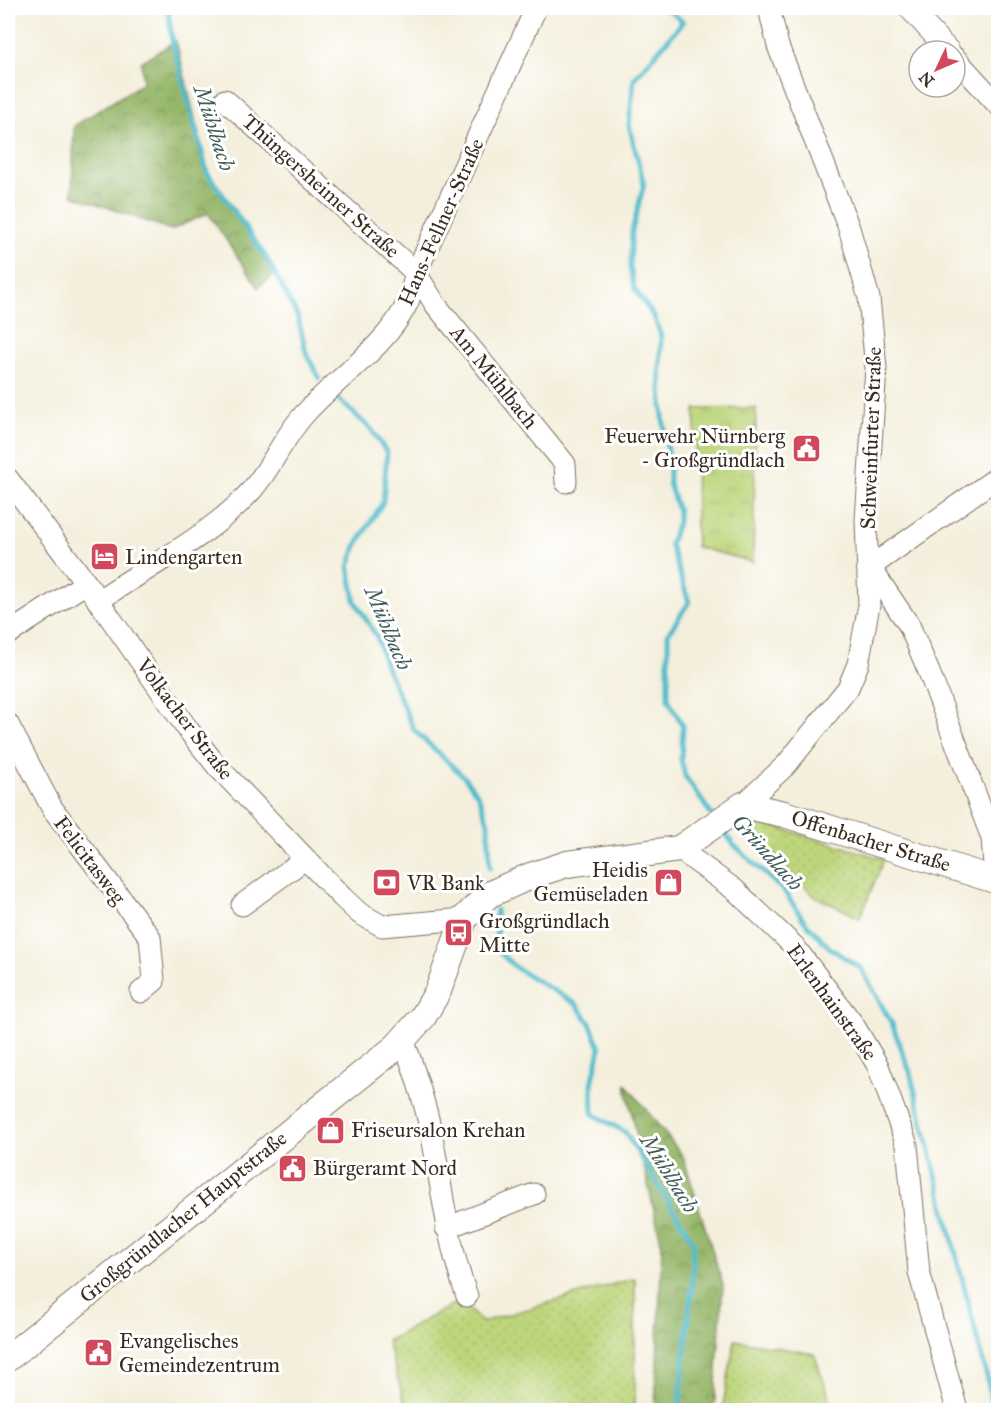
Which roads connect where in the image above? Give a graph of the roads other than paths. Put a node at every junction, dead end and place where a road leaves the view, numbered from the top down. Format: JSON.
{"nodes":[{"id":1,"x":536,"y":8,"type":"edge"},
{"id":2,"x":769,"y":8,"type":"edge"},
{"id":3,"x":909,"y":8,"type":"edge"},
{"id":4,"x":938,"y":39,"type":"edge"},
{"id":5,"x":967,"y":71,"type":"edge"},
{"id":6,"x":225,"y":100,"type":"dead end"},
{"id":7,"x":999,"y":105,"type":"edge"},
{"id":8,"x":416,"y":273,"type":"junction"},
{"id":9,"x":999,"y":477,"type":"edge"},
{"id":10,"x":8,"y":480,"type":"edge"},
{"id":11,"x":566,"y":483,"type":"dead end"},
{"id":12,"x":870,"y":567,"type":"junction"},
{"id":13,"x":86,"y":583,"type":"junction"},
{"id":14,"x":893,"y":598,"type":"junction"},
{"id":15,"x":98,"y":601,"type":"junction"},
{"id":16,"x":869,"y":604,"type":"junction"},
{"id":17,"x":8,"y":634,"type":"edge"},
{"id":18,"x":8,"y":724,"type":"edge"},
{"id":19,"x":738,"y":808,"type":"junction"},
{"id":20,"x":687,"y":845,"type":"junction"},
{"id":21,"x":305,"y":859,"type":"junction"},
{"id":22,"x":997,"y":880,"type":"edge"},
{"id":23,"x":242,"y":905,"type":"dead end"},
{"id":24,"x":464,"y":919,"type":"junction"},
{"id":25,"x":141,"y":992,"type":"dead end"},
{"id":26,"x":403,"y":1039,"type":"junction"},
{"id":27,"x":534,"y":1194,"type":"dead end"},
{"id":28,"x":446,"y":1228,"type":"junction"},
{"id":29,"x":467,"y":1296,"type":"dead end"},
{"id":30,"x":8,"y":1358,"type":"edge"},
{"id":31,"x":957,"y":1410,"type":"edge"}],
"edges":[{"from":1,"to":8,"type":"street","name":"Hans-Fellner-Straße"},
{"from":2,"to":12,"type":"street","name":"Schweinfurter Straße"},
{"from":3,"to":4,"type":"street"},
{"from":5,"to":7,"type":"street"},
{"from":6,"to":8,"type":"street","name":"Thüngersheimer Straße"},
{"from":8,"to":11,"type":"street","name":"Am Mühlbach"},
{"from":8,"to":15,"type":"street","name":"Hans-Fellner-Straße"},
{"from":9,"to":12,"type":"street"},
{"from":10,"to":13,"type":"street","name":"Volkacher Straße"},
{"from":12,"to":14,"type":"street"},
{"from":12,"to":16,"type":"street","name":"Schweinfurter Straße"},
{"from":13,"to":15,"type":"street","name":"Volkacher Straße"},
{"from":13,"to":17,"type":"street"},
{"from":14,"to":16,"type":"street"},
{"from":14,"to":22,"type":"street"},
{"from":15,"to":21,"type":"street","name":"Volkacher Straße"},
{"from":16,"to":19,"type":"street","name":"Schweinfurter Straße"},
{"from":18,"to":25,"type":"street","name":"Felicitasweg"},
{"from":19,"to":20,"type":"street","name":"Großgründlacher Hauptstraße"},
{"from":19,"to":22,"type":"street","name":"Offenbacher Straße"},
{"from":20,"to":24,"type":"street","name":"Großgründlacher Hauptstraße"},
{"from":20,"to":31,"type":"street","name":"Erlenhainstraße"},
{"from":21,"to":23,"type":"street"},
{"from":21,"to":24,"type":"street","name":"Volkacher Straße"},
{"from":24,"to":26,"type":"street","name":"Großgründlacher Hauptstraße"},
{"from":26,"to":28,"type":"street"},
{"from":26,"to":30,"type":"street","name":"Großgründlacher Hauptstraße"},
{"from":27,"to":28,"type":"street"},
{"from":28,"to":29,"type":"street"}]}
